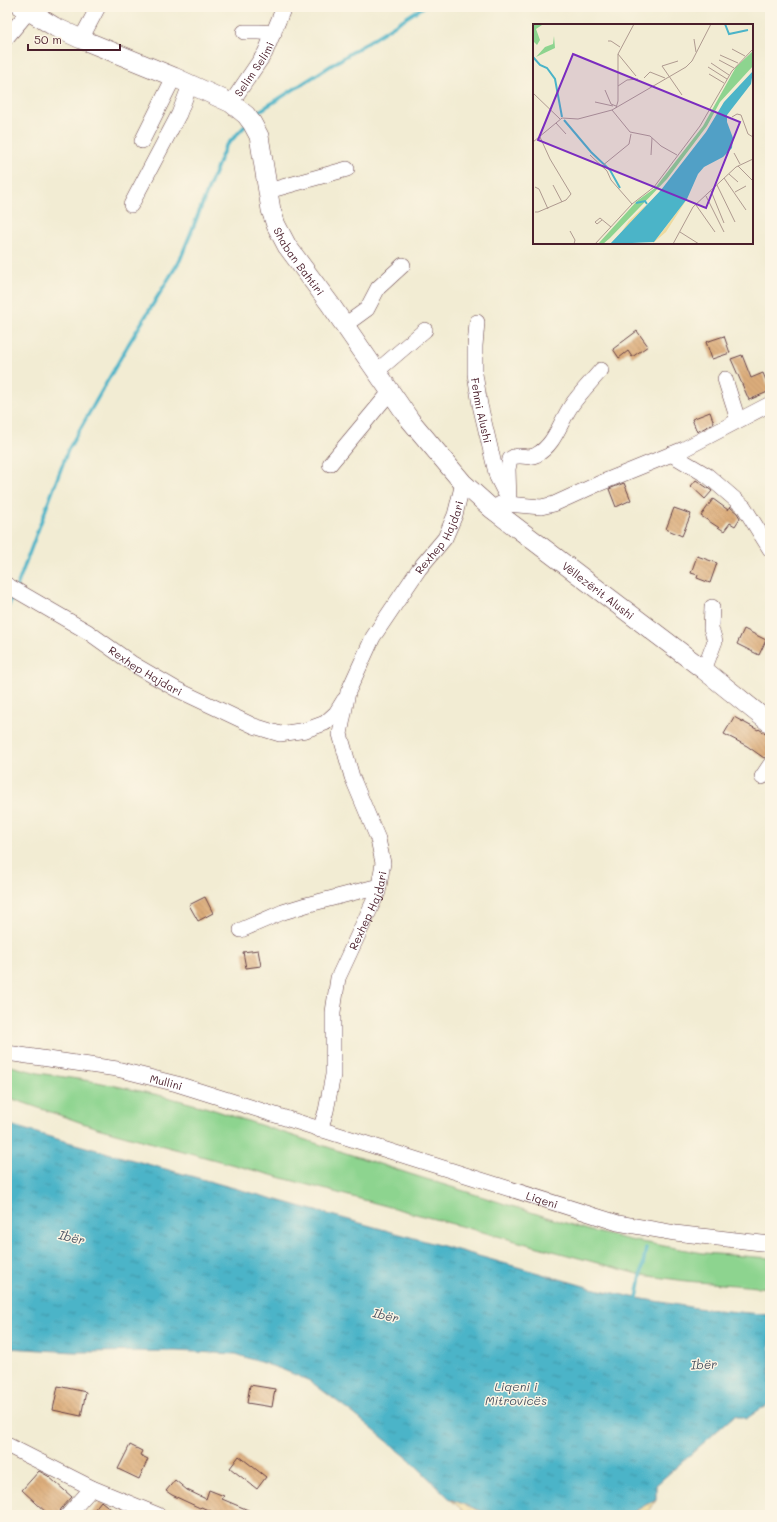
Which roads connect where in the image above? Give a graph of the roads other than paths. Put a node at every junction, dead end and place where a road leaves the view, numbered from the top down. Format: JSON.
{"nodes":[{"id":1,"x":98,"y":7,"type":"edge"},
{"id":2,"x":284,"y":7,"type":"edge"},
{"id":3,"x":25,"y":9,"type":"edge"},
{"id":4,"x":244,"y":32,"type":"dead end"},
{"id":5,"x":274,"y":33,"type":"junction"},
{"id":6,"x":7,"y":37,"type":"edge"},
{"id":7,"x":81,"y":39,"type":"junction"},
{"id":8,"x":182,"y":81,"type":"junction"},
{"id":9,"x":231,"y":103,"type":"junction"},
{"id":10,"x":142,"y":141,"type":"dead end"},
{"id":11,"x":347,"y":169,"type":"dead end"},
{"id":12,"x":268,"y":191,"type":"junction"},
{"id":13,"x":131,"y":205,"type":"dead end"},
{"id":14,"x":402,"y":265,"type":"dead end"},
{"id":15,"x":477,"y":322,"type":"dead end"},
{"id":16,"x":345,"y":325,"type":"junction"},
{"id":17,"x":425,"y":330,"type":"dead end"},
{"id":18,"x":600,"y":370,"type":"dead end"},
{"id":19,"x":377,"y":372,"type":"junction"},
{"id":20,"x":724,"y":380,"type":"dead end"},
{"id":21,"x":391,"y":391,"type":"junction"},
{"id":22,"x":770,"y":404,"type":"edge"},
{"id":23,"x":738,"y":420,"type":"junction"},
{"id":24,"x":671,"y":454,"type":"junction"},
{"id":25,"x":330,"y":464,"type":"dead end"},
{"id":26,"x":463,"y":483,"type":"junction"},
{"id":27,"x":503,"y":502,"type":"junction"},
{"id":28,"x":770,"y":549,"type":"edge"},
{"id":29,"x":7,"y":586,"type":"edge"},
{"id":30,"x":712,"y":607,"type":"dead end"},
{"id":31,"x":704,"y":670,"type":"junction"},
{"id":32,"x":348,"y":692,"type":"junction"},
{"id":33,"x":770,"y":723,"type":"edge"},
{"id":34,"x":379,"y":886,"type":"junction"},
{"id":35,"x":241,"y":930,"type":"dead end"},
{"id":36,"x":7,"y":1053,"type":"edge"},
{"id":37,"x":320,"y":1130,"type":"junction"},
{"id":38,"x":770,"y":1244,"type":"edge"},
{"id":39,"x":7,"y":1445,"type":"edge"},
{"id":40,"x":92,"y":1488,"type":"junction"},
{"id":41,"x":149,"y":1514,"type":"edge"},
{"id":42,"x":68,"y":1515,"type":"edge"}],
"edges":[{"from":1,"to":7,"type":"street"},
{"from":2,"to":5,"type":"street","name":"Selim Selimi"},
{"from":3,"to":6,"type":"street"},
{"from":3,"to":7,"type":"main road","name":"Shaban Bahtiri"},
{"from":4,"to":5,"type":"street","name":"Selim Selimi"},
{"from":5,"to":9,"type":"street","name":"Selim Selimi"},
{"from":7,"to":8,"type":"main road","name":"Shaban Bahtiri"},
{"from":8,"to":9,"type":"main road","name":"Shaban Bahtiri"},
{"from":8,"to":10,"type":"street"},
{"from":8,"to":13,"type":"street"},
{"from":9,"to":12,"type":"main road","name":"Shaban Bahtiri"},
{"from":11,"to":12,"type":"street"},
{"from":12,"to":16,"type":"main road","name":"Shaban Bahtiri"},
{"from":14,"to":16,"type":"street"},
{"from":15,"to":27,"type":"street","name":"Fehmi Alushi"},
{"from":16,"to":19,"type":"main road","name":"Shaban Bahtiri"},
{"from":17,"to":19,"type":"street"},
{"from":18,"to":27,"type":"street"},
{"from":19,"to":21,"type":"main road","name":"Shaban Bahtiri"},
{"from":20,"to":23,"type":"street"},
{"from":21,"to":25,"type":"street"},
{"from":21,"to":26,"type":"main road","name":"Shaban Bahtiri"},
{"from":22,"to":23,"type":"street"},
{"from":23,"to":24,"type":"street"},
{"from":24,"to":27,"type":"street"},
{"from":24,"to":28,"type":"street"},
{"from":26,"to":27,"type":"main road","name":"Shaban Bahtiri"},
{"from":26,"to":32,"type":"street","name":"Rexhep Hajdari"},
{"from":27,"to":31,"type":"main road","name":"Vëllezërit Alushi"},
{"from":29,"to":32,"type":"street","name":"Rexhep Hajdari"},
{"from":30,"to":31,"type":"street"},
{"from":31,"to":33,"type":"main road","name":"Vëllezërit Alushi"},
{"from":32,"to":34,"type":"street","name":"Rexhep Hajdari"},
{"from":34,"to":35,"type":"street"},
{"from":34,"to":37,"type":"street","name":"Rexhep Hajdari"},
{"from":36,"to":37,"type":"street","name":"Mullini"},
{"from":37,"to":38,"type":"street","name":"Liqeni"},
{"from":39,"to":40,"type":"street"},
{"from":40,"to":41,"type":"street"},
{"from":40,"to":42,"type":"street"}]}
